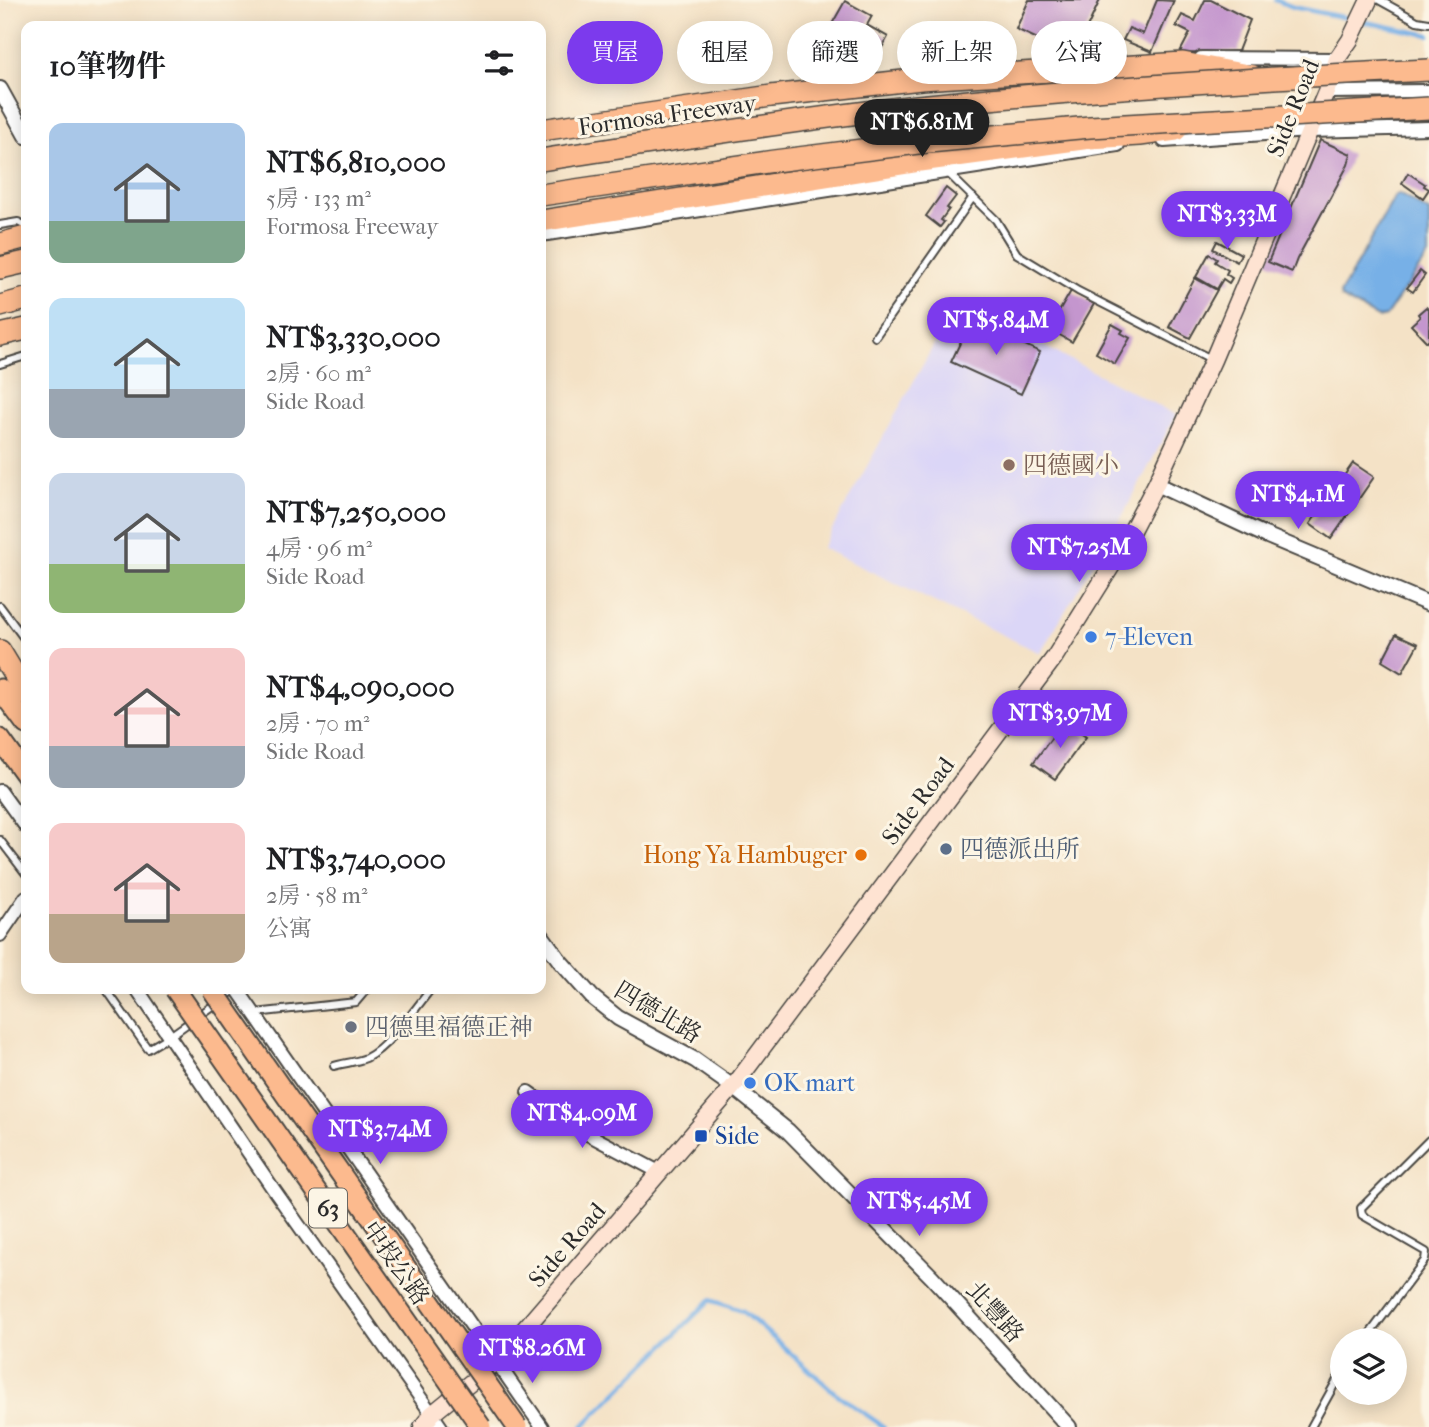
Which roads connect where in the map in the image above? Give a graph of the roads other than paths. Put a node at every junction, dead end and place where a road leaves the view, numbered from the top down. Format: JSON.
{"nodes":[{"id":1,"x":1368,"y":0,"type":"edge"},
{"id":2,"x":1379,"y":0,"type":"edge"},
{"id":3,"x":1429,"y":23,"type":"edge"},
{"id":4,"x":1337,"y":59,"type":"junction"},
{"id":5,"x":1429,"y":70,"type":"edge"},
{"id":6,"x":1262,"y":77,"type":"junction"},
{"id":7,"x":0,"y":89,"type":"edge"},
{"id":8,"x":1429,"y":90,"type":"edge"},
{"id":9,"x":1326,"y":92,"type":"junction"},
{"id":10,"x":1429,"y":108,"type":"edge"},
{"id":11,"x":1257,"y":118,"type":"junction"},
{"id":12,"x":546,"y":123,"type":"edge"},
{"id":13,"x":21,"y":127,"type":"edge"},
{"id":14,"x":1429,"y":128,"type":"edge"},
{"id":15,"x":546,"y":129,"type":"edge"},
{"id":16,"x":1309,"y":131,"type":"junction"},
{"id":17,"x":546,"y":159,"type":"edge"},
{"id":18,"x":946,"y":172,"type":"junction"},
{"id":19,"x":546,"y":194,"type":"edge"},
{"id":20,"x":973,"y":197,"type":"junction"},
{"id":21,"x":546,"y":220,"type":"edge"},
{"id":22,"x":21,"y":224,"type":"edge"},
{"id":23,"x":0,"y":225,"type":"edge"},
{"id":24,"x":546,"y":234,"type":"edge"},
{"id":25,"x":21,"y":238,"type":"edge"},
{"id":26,"x":0,"y":244,"type":"edge"},
{"id":27,"x":21,"y":262,"type":"edge"},
{"id":28,"x":0,"y":268,"type":"edge"},
{"id":29,"x":21,"y":300,"type":"edge"},
{"id":30,"x":0,"y":306,"type":"edge"},
{"id":31,"x":21,"y":330,"type":"edge"},
{"id":32,"x":0,"y":335,"type":"edge"},
{"id":33,"x":876,"y":337,"type":"dead end"},
{"id":34,"x":21,"y":357,"type":"edge"},
{"id":35,"x":1213,"y":360,"type":"junction"},
{"id":36,"x":0,"y":363,"type":"edge"},
{"id":37,"x":1156,"y":484,"type":"junction"},
{"id":38,"x":1429,"y":604,"type":"edge"},
{"id":39,"x":0,"y":606,"type":"edge"},
{"id":40,"x":21,"y":634,"type":"edge"},
{"id":41,"x":0,"y":651,"type":"edge"},
{"id":42,"x":0,"y":664,"type":"edge"},
{"id":43,"x":21,"y":686,"type":"edge"},
{"id":44,"x":21,"y":688,"type":"edge"},
{"id":45,"x":0,"y":690,"type":"edge"},
{"id":46,"x":21,"y":717,"type":"edge"},
{"id":47,"x":0,"y":739,"type":"edge"},
{"id":48,"x":21,"y":768,"type":"edge"},
{"id":49,"x":0,"y":790,"type":"edge"},
{"id":50,"x":6,"y":806,"type":"edge"},
{"id":51,"x":21,"y":822,"type":"edge"},
{"id":52,"x":0,"y":840,"type":"edge"},
{"id":53,"x":21,"y":867,"type":"edge"},
{"id":54,"x":21,"y":904,"type":"edge"},
{"id":55,"x":0,"y":935,"type":"edge"},
{"id":56,"x":546,"y":942,"type":"edge"},
{"id":57,"x":110,"y":994,"type":"edge"},
{"id":58,"x":141,"y":994,"type":"edge"},
{"id":59,"x":178,"y":994,"type":"edge"},
{"id":60,"x":215,"y":994,"type":"edge"},
{"id":61,"x":230,"y":994,"type":"edge"},
{"id":62,"x":240,"y":994,"type":"edge"},
{"id":63,"x":363,"y":994,"type":"edge"},
{"id":64,"x":427,"y":994,"type":"edge"},
{"id":65,"x":253,"y":1013,"type":"junction"},
{"id":66,"x":170,"y":1036,"type":"junction"},
{"id":67,"x":334,"y":1066,"type":"dead end"},
{"id":68,"x":733,"y":1087,"type":"junction"},
{"id":69,"x":528,"y":1092,"type":"dead end"},
{"id":70,"x":1429,"y":1140,"type":"edge"},
{"id":71,"x":659,"y":1172,"type":"junction"},
{"id":72,"x":1374,"y":1328,"type":"edge"},
{"id":73,"x":496,"y":1362,"type":"junction"},
{"id":74,"x":1330,"y":1393,"type":"edge"},
{"id":75,"x":432,"y":1423,"type":"edge"},
{"id":76,"x":481,"y":1427,"type":"edge"},
{"id":77,"x":517,"y":1427,"type":"edge"},
{"id":78,"x":542,"y":1427,"type":"edge"},
{"id":79,"x":1069,"y":1427,"type":"edge"},
{"id":80,"x":1311,"y":1427,"type":"edge"}],
"edges":[{"from":1,"to":4,"type":"main road","name":"Side Road"},
{"from":2,"to":3,"type":"lane"},
{"from":4,"to":9,"type":"main road","name":"Side Road"},
{"from":4,"to":12,"type":"street"},
{"from":5,"to":6,"type":"highway","name":"Formosa Freeway","bridge":true},
{"from":6,"to":15,"type":"highway"},
{"from":6,"to":17,"type":"highway","name":"Formosa Freeway","bridge":true},
{"from":7,"to":13,"type":"street"},
{"from":8,"to":9,"type":"street"},
{"from":9,"to":16,"type":"main road","name":"Side Road"},
{"from":10,"to":11,"type":"highway","bridge":true},
{"from":11,"to":19,"type":"highway","bridge":true},
{"from":11,"to":21,"type":"highway","bridge":true},
{"from":14,"to":16,"type":"street"},
{"from":16,"to":18,"type":"street"},
{"from":16,"to":35,"type":"main road","name":"Side Road"},
{"from":18,"to":20,"type":"lane"},
{"from":18,"to":24,"type":"street"},
{"from":20,"to":33,"type":"lane"},
{"from":20,"to":35,"type":"lane"},
{"from":22,"to":23,"type":"lane"},
{"from":25,"to":26,"type":"highway"},
{"from":27,"to":28,"type":"highway"},
{"from":29,"to":30,"type":"highway"},
{"from":31,"to":32,"type":"highway"},
{"from":34,"to":36,"type":"lane"},
{"from":35,"to":37,"type":"main road","name":"Side Road"},
{"from":37,"to":38,"type":"street"},
{"from":37,"to":68,"type":"main road","name":"Side Road"},
{"from":39,"to":40,"type":"lane"},
{"from":41,"to":43,"type":"highway"},
{"from":42,"to":44,"type":"street"},
{"from":45,"to":46,"type":"main road"},
{"from":47,"to":48,"type":"main road"},
{"from":49,"to":50,"type":"street"},
{"from":50,"to":51,"type":"street"},
{"from":52,"to":53,"type":"lane"},
{"from":54,"to":55,"type":"street"},
{"from":56,"to":68,"type":"street","name":"四德北路"},
{"from":57,"to":66,"type":"lane"},
{"from":58,"to":66,"type":"street"},
{"from":59,"to":76,"type":"main road","name":"中投公路","number":"63","bridge":true},
{"from":60,"to":77,"type":"main road","name":"中投公路","number":"63","bridge":true},
{"from":61,"to":66,"type":"lane"},
{"from":62,"to":65,"type":"street"},
{"from":63,"to":65,"type":"lane"},
{"from":64,"to":67,"type":"lane"},
{"from":65,"to":73,"type":"street"},
{"from":66,"to":75,"type":"street"},
{"from":68,"to":71,"type":"main road","name":"Side Road"},
{"from":68,"to":79,"type":"street","name":"北豐路"},
{"from":69,"to":71,"type":"street"},
{"from":70,"to":72,"type":"lane"},
{"from":71,"to":73,"type":"main road","name":"Side Road"},
{"from":73,"to":75,"type":"main road","name":"Side Road"},
{"from":73,"to":78,"type":"street"},
{"from":74,"to":80,"type":"lane"}]}
